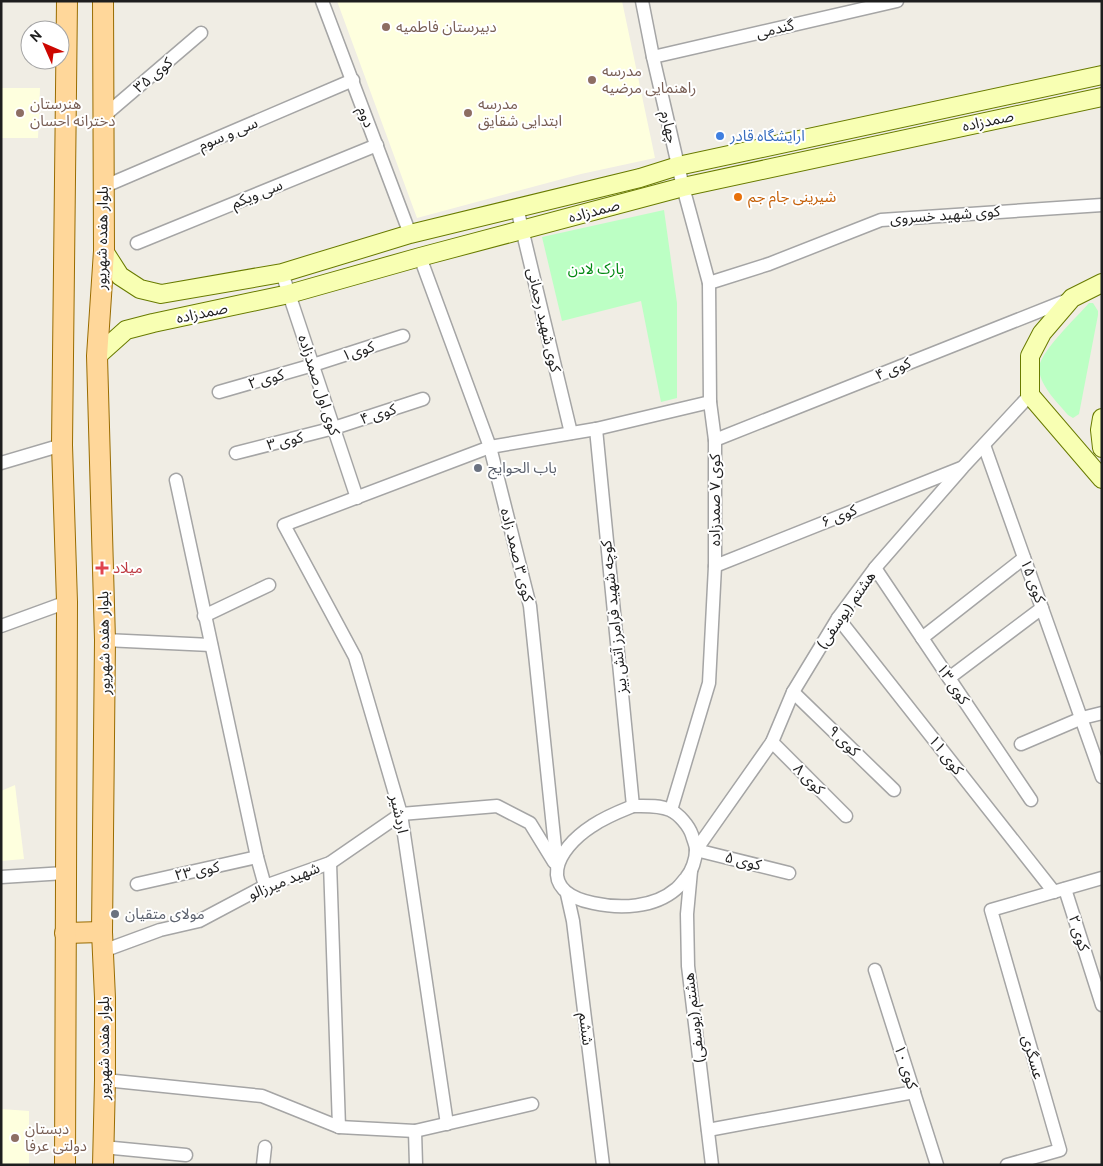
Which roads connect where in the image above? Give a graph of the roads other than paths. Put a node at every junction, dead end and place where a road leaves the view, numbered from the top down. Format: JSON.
{"nodes":[{"id":1,"x":67,"y":1,"type":"edge"},
{"id":2,"x":103,"y":1,"type":"edge"},
{"id":3,"x":322,"y":1,"type":"edge"},
{"id":4,"x":642,"y":1,"type":"edge"},
{"id":5,"x":897,"y":1,"type":"edge"},
{"id":6,"x":201,"y":34,"type":"dead end"},
{"id":7,"x":653,"y":57,"type":"junction"},
{"id":8,"x":1102,"y":75,"type":"edge"},
{"id":9,"x":353,"y":80,"type":"junction"},
{"id":10,"x":1102,"y":97,"type":"edge"},
{"id":11,"x":104,"y":116,"type":"junction"},
{"id":12,"x":377,"y":145,"type":"junction"},
{"id":13,"x":678,"y":166,"type":"junction"},
{"id":14,"x":103,"y":187,"type":"junction"},
{"id":15,"x":683,"y":187,"type":"junction"},
{"id":16,"x":1102,"y":205,"type":"edge"},
{"id":17,"x":517,"y":208,"type":"junction"},
{"id":18,"x":523,"y":230,"type":"junction"},
{"id":19,"x":410,"y":234,"type":"junction"},
{"id":20,"x":136,"y":243,"type":"dead end"},
{"id":21,"x":104,"y":251,"type":"junction"},
{"id":22,"x":420,"y":257,"type":"junction"},
{"id":23,"x":282,"y":272,"type":"junction"},
{"id":24,"x":709,"y":283,"type":"junction"},
{"id":25,"x":1102,"y":283,"type":"edge"},
{"id":26,"x":289,"y":294,"type":"junction"},
{"id":27,"x":1072,"y":298,"type":"junction"},
{"id":28,"x":404,"y":336,"type":"dead end"},
{"id":29,"x":98,"y":356,"type":"junction"},
{"id":30,"x":313,"y":365,"type":"junction"},
{"id":31,"x":219,"y":392,"type":"dead end"},
{"id":32,"x":1030,"y":395,"type":"junction"},
{"id":33,"x":423,"y":399,"type":"dead end"},
{"id":34,"x":710,"y":402,"type":"junction"},
{"id":35,"x":1102,"y":418,"type":"edge"},
{"id":36,"x":334,"y":428,"type":"junction"},
{"id":37,"x":596,"y":429,"type":"junction"},
{"id":38,"x":571,"y":433,"type":"junction"},
{"id":39,"x":715,"y":440,"type":"junction"},
{"id":40,"x":62,"y":445,"type":"junction"},
{"id":41,"x":984,"y":445,"type":"junction"},
{"id":42,"x":490,"y":447,"type":"junction"},
{"id":43,"x":1102,"y":448,"type":"edge"},
{"id":44,"x":236,"y":453,"type":"dead end"},
{"id":45,"x":1,"y":463,"type":"edge"},
{"id":46,"x":963,"y":467,"type":"junction"},
{"id":47,"x":1102,"y":479,"type":"edge"},
{"id":48,"x":176,"y":480,"type":"dead end"},
{"id":49,"x":357,"y":498,"type":"junction"},
{"id":50,"x":1024,"y":558,"type":"junction"},
{"id":51,"x":715,"y":566,"type":"junction"},
{"id":52,"x":875,"y":568,"type":"junction"},
{"id":53,"x":269,"y":585,"type":"dead end"},
{"id":54,"x":67,"y":602,"type":"junction"},
{"id":55,"x":1042,"y":608,"type":"junction"},
{"id":56,"x":204,"y":616,"type":"junction"},
{"id":57,"x":838,"y":618,"type":"junction"},
{"id":58,"x":1,"y":626,"type":"edge"},
{"id":59,"x":922,"y":638,"type":"junction"},
{"id":60,"x":105,"y":640,"type":"junction"},
{"id":61,"x":211,"y":646,"type":"junction"},
{"id":62,"x":949,"y":678,"type":"junction"},
{"id":63,"x":793,"y":692,"type":"junction"},
{"id":64,"x":1102,"y":713,"type":"edge"},
{"id":65,"x":1082,"y":718,"type":"junction"},
{"id":66,"x":772,"y":742,"type":"junction"},
{"id":67,"x":1021,"y":744,"type":"dead end"},
{"id":68,"x":1102,"y":777,"type":"edge"},
{"id":69,"x":894,"y":790,"type":"dead end"},
{"id":70,"x":1031,"y":800,"type":"dead end"},
{"id":71,"x":633,"y":806,"type":"junction"},
{"id":72,"x":671,"y":810,"type":"junction"},
{"id":73,"x":401,"y":814,"type":"junction"},
{"id":74,"x":846,"y":816,"type":"dead end"},
{"id":75,"x":696,"y":850,"type":"junction"},
{"id":76,"x":257,"y":858,"type":"junction"},
{"id":77,"x":330,"y":863,"type":"junction"},
{"id":78,"x":557,"y":866,"type":"junction"},
{"id":79,"x":692,"y":871,"type":"junction"},
{"id":80,"x":65,"y":873,"type":"junction"},
{"id":81,"x":789,"y":873,"type":"dead end"},
{"id":82,"x":1,"y":877,"type":"edge"},
{"id":83,"x":1102,"y":878,"type":"edge"},
{"id":84,"x":137,"y":884,"type":"dead end"},
{"id":85,"x":265,"y":886,"type":"junction"},
{"id":86,"x":1059,"y":890,"type":"junction"},
{"id":87,"x":567,"y":894,"type":"junction"},
{"id":88,"x":65,"y":933,"type":"junction"},
{"id":89,"x":103,"y":942,"type":"junction"},
{"id":90,"x":875,"y":970,"type":"dead end"},
{"id":91,"x":1102,"y":1005,"type":"edge"},
{"id":92,"x":105,"y":1080,"type":"junction"},
{"id":93,"x":914,"y":1092,"type":"junction"},
{"id":94,"x":532,"y":1104,"type":"dead end"},
{"id":95,"x":447,"y":1124,"type":"junction"},
{"id":96,"x":339,"y":1127,"type":"junction"},
{"id":97,"x":708,"y":1130,"type":"junction"},
{"id":98,"x":415,"y":1131,"type":"junction"},
{"id":99,"x":265,"y":1147,"type":"dead end"},
{"id":100,"x":186,"y":1155,"type":"dead end"},
{"id":101,"x":103,"y":1156,"type":"edge"},
{"id":102,"x":65,"y":1165,"type":"edge"},
{"id":103,"x":263,"y":1165,"type":"edge"},
{"id":104,"x":416,"y":1165,"type":"edge"},
{"id":105,"x":603,"y":1165,"type":"edge"},
{"id":106,"x":712,"y":1165,"type":"edge"},
{"id":107,"x":937,"y":1165,"type":"edge"},
{"id":108,"x":1007,"y":1165,"type":"edge"}],
"edges":[{"from":1,"to":40,"type":"main road"},
{"from":2,"to":11,"type":"main road","name":"بلوار هفده شهریور"},
{"from":3,"to":9,"type":"street","name":"دوم"},
{"from":4,"to":7,"type":"street","name":"چهارم"},
{"from":5,"to":7,"type":"street","name":"گندمی"},
{"from":6,"to":11,"type":"street","name":"کوی ۳۵"},
{"from":7,"to":13,"type":"street","name":"چهارم"},
{"from":8,"to":13,"type":"main road","name":"صمدزاده"},
{"from":9,"to":12,"type":"street","name":"دوم"},
{"from":9,"to":14,"type":"street","name":"سی و سوم"},
{"from":10,"to":15,"type":"main road","name":"صمدزاده"},
{"from":11,"to":14,"type":"main road","name":"بلوار هفده شهریور"},
{"from":12,"to":19,"type":"street","name":"دوم"},
{"from":12,"to":20,"type":"street","name":"سی ویکم"},
{"from":13,"to":15,"type":"street","name":"چهارم"},
{"from":13,"to":17,"type":"main road","name":"صمدزاده"},
{"from":14,"to":21,"type":"main road","name":"بلوار هفده شهریور"},
{"from":15,"to":18,"type":"main road","name":"صمدزاده"},
{"from":15,"to":24,"type":"street","name":"کوی ۷ صمدزاده"},
{"from":16,"to":24,"type":"street","name":"کوی شهید خسروی"},
{"from":17,"to":18,"type":"street","name":"کوی شهید رحمانی"},
{"from":17,"to":19,"type":"main road","name":"صمدزاده"},
{"from":18,"to":22,"type":"main road","name":"صمدزاده"},
{"from":18,"to":38,"type":"street","name":"کوی شهید رحمانی"},
{"from":19,"to":22,"type":"main road"},
{"from":19,"to":23,"type":"main road","name":"صمدزاده"},
{"from":21,"to":23,"type":"main road","name":"صمدزاده"},
{"from":21,"to":29,"type":"main road","name":"بلوار هفده شهریور"},
{"from":22,"to":26,"type":"main road","name":"صمدزاده"},
{"from":22,"to":42,"type":"street","name":"کوی ۳ صمد زاده"},
{"from":23,"to":26,"type":"street","name":"کوی اول صمدزاده"},
{"from":24,"to":34,"type":"street","name":"کوی ۷ صمدزاده"},
{"from":25,"to":27,"type":"main road"},
{"from":26,"to":29,"type":"main road","name":"صمدزاده"},
{"from":26,"to":30,"type":"street","name":"کوی اول صمدزاده"},
{"from":27,"to":32,"type":"main road"},
{"from":27,"to":39,"type":"street","name":"کوی ۴"},
{"from":28,"to":30,"type":"street","name":"کوی۱"},
{"from":29,"to":60,"type":"main road","name":"بلوار هفده شهریور"},
{"from":30,"to":31,"type":"street","name":"کوی ۲"},
{"from":30,"to":36,"type":"street","name":"کوی اول صمدزاده"},
{"from":32,"to":41,"type":"street","name":"هشتم (یوسفی)"},
{"from":32,"to":47,"type":"main road"},
{"from":33,"to":36,"type":"street","name":"کوی ۴"},
{"from":34,"to":37,"type":"street"},
{"from":34,"to":39,"type":"street","name":"کوی ۷ صمدزاده"},
{"from":35,"to":43,"type":"main road"},
{"from":36,"to":44,"type":"street","name":"کوی ۳"},
{"from":36,"to":49,"type":"street","name":"کوی اول صمدزاده"},
{"from":37,"to":38,"type":"street"},
{"from":37,"to":71,"type":"street","name":"کوچه شهید فرامرز آتش بیز"},
{"from":38,"to":42,"type":"street"},
{"from":39,"to":51,"type":"street","name":"کوی ۷ صمدزاده"},
{"from":40,"to":45,"type":"street"},
{"from":40,"to":54,"type":"main road"},
{"from":41,"to":46,"type":"street","name":"هشتم (یوسفی)"},
{"from":41,"to":50,"type":"street","name":"کوی ۱۵"},
{"from":42,"to":49,"type":"street"},
{"from":42,"to":78,"type":"street","name":"کوی ۳ صمد زاده"},
{"from":46,"to":51,"type":"street","name":"کوی ۶"},
{"from":46,"to":52,"type":"street","name":"هشتم (یوسفی)"},
{"from":48,"to":56,"type":"street"},
{"from":49,"to":73,"type":"street","name":"اردشیر"},
{"from":50,"to":55,"type":"street","name":"کوی ۱۵"},
{"from":50,"to":59,"type":"street"},
{"from":51,"to":72,"type":"street","name":"کوی ۷ صمدزاده"},
{"from":52,"to":57,"type":"street","name":"هشتم (یوسفی)"},
{"from":52,"to":59,"type":"street","name":"کوی ۱۳"},
{"from":53,"to":56,"type":"street"},
{"from":54,"to":58,"type":"street"},
{"from":54,"to":80,"type":"main road"},
{"from":55,"to":62,"type":"street"},
{"from":55,"to":65,"type":"street","name":"کوی ۱۵"},
{"from":56,"to":61,"type":"street"},
{"from":57,"to":63,"type":"street","name":"هشتم (یوسفی)"},
{"from":57,"to":86,"type":"street","name":"کوی ۱۱"},
{"from":59,"to":62,"type":"street","name":"کوی ۱۳"},
{"from":60,"to":61,"type":"street"},
{"from":60,"to":89,"type":"main road","name":"بلوار هفده شهریور"},
{"from":61,"to":76,"type":"street"},
{"from":62,"to":70,"type":"street","name":"کوی ۱۳"},
{"from":63,"to":66,"type":"street","name":"هشتم (یوسفی)"},
{"from":63,"to":69,"type":"street","name":"کوی ۹"},
{"from":64,"to":65,"type":"street"},
{"from":65,"to":67,"type":"street"},
{"from":65,"to":68,"type":"street","name":"کوی ۱۵"},
{"from":66,"to":74,"type":"street","name":"کوی ۸"},
{"from":66,"to":75,"type":"street","name":"هشتم (یوسفی)"},
{"from":71,"to":72,"type":"street"},
{"from":71,"to":78,"type":"street"},
{"from":72,"to":75,"type":"street"},
{"from":73,"to":77,"type":"street","name":"شهید میرزالو"},
{"from":73,"to":78,"type":"street"},
{"from":73,"to":95,"type":"street","name":"اردشیر"},
{"from":75,"to":79,"type":"street"},
{"from":75,"to":81,"type":"street","name":"کوی ۵"},
{"from":76,"to":84,"type":"street","name":"کوی ۲۳"},
{"from":76,"to":85,"type":"street"},
{"from":77,"to":85,"type":"street","name":"شهید میرزالو"},
{"from":77,"to":96,"type":"street"},
{"from":78,"to":87,"type":"street"},
{"from":79,"to":87,"type":"street"},
{"from":79,"to":97,"type":"street","name":"هشتم (یوسفی)"},
{"from":80,"to":82,"type":"street"},
{"from":80,"to":88,"type":"main road"},
{"from":83,"to":86,"type":"street"},
{"from":85,"to":89,"type":"street","name":"شهید میرزالو"},
{"from":86,"to":91,"type":"street","name":"کوی ۲"},
{"from":86,"to":108,"type":"street","name":"عسگری"},
{"from":87,"to":105,"type":"street","name":"ششم"},
{"from":88,"to":89,"type":"main road"},
{"from":88,"to":102,"type":"main road"},
{"from":89,"to":92,"type":"main road","name":"بلوار هفده شهریور"},
{"from":90,"to":93,"type":"street","name":"کوی ۱۰"},
{"from":92,"to":96,"type":"street"},
{"from":92,"to":101,"type":"main road","name":"بلوار هفده شهریور"},
{"from":93,"to":97,"type":"street"},
{"from":93,"to":107,"type":"street","name":"کوی ۱۰"},
{"from":94,"to":95,"type":"street"},
{"from":95,"to":98,"type":"street"},
{"from":96,"to":98,"type":"street"},
{"from":97,"to":106,"type":"street","name":"هشتم (یوسفی)"},
{"from":98,"to":104,"type":"street"},
{"from":99,"to":103,"type":"street"},
{"from":100,"to":101,"type":"street"}]}
